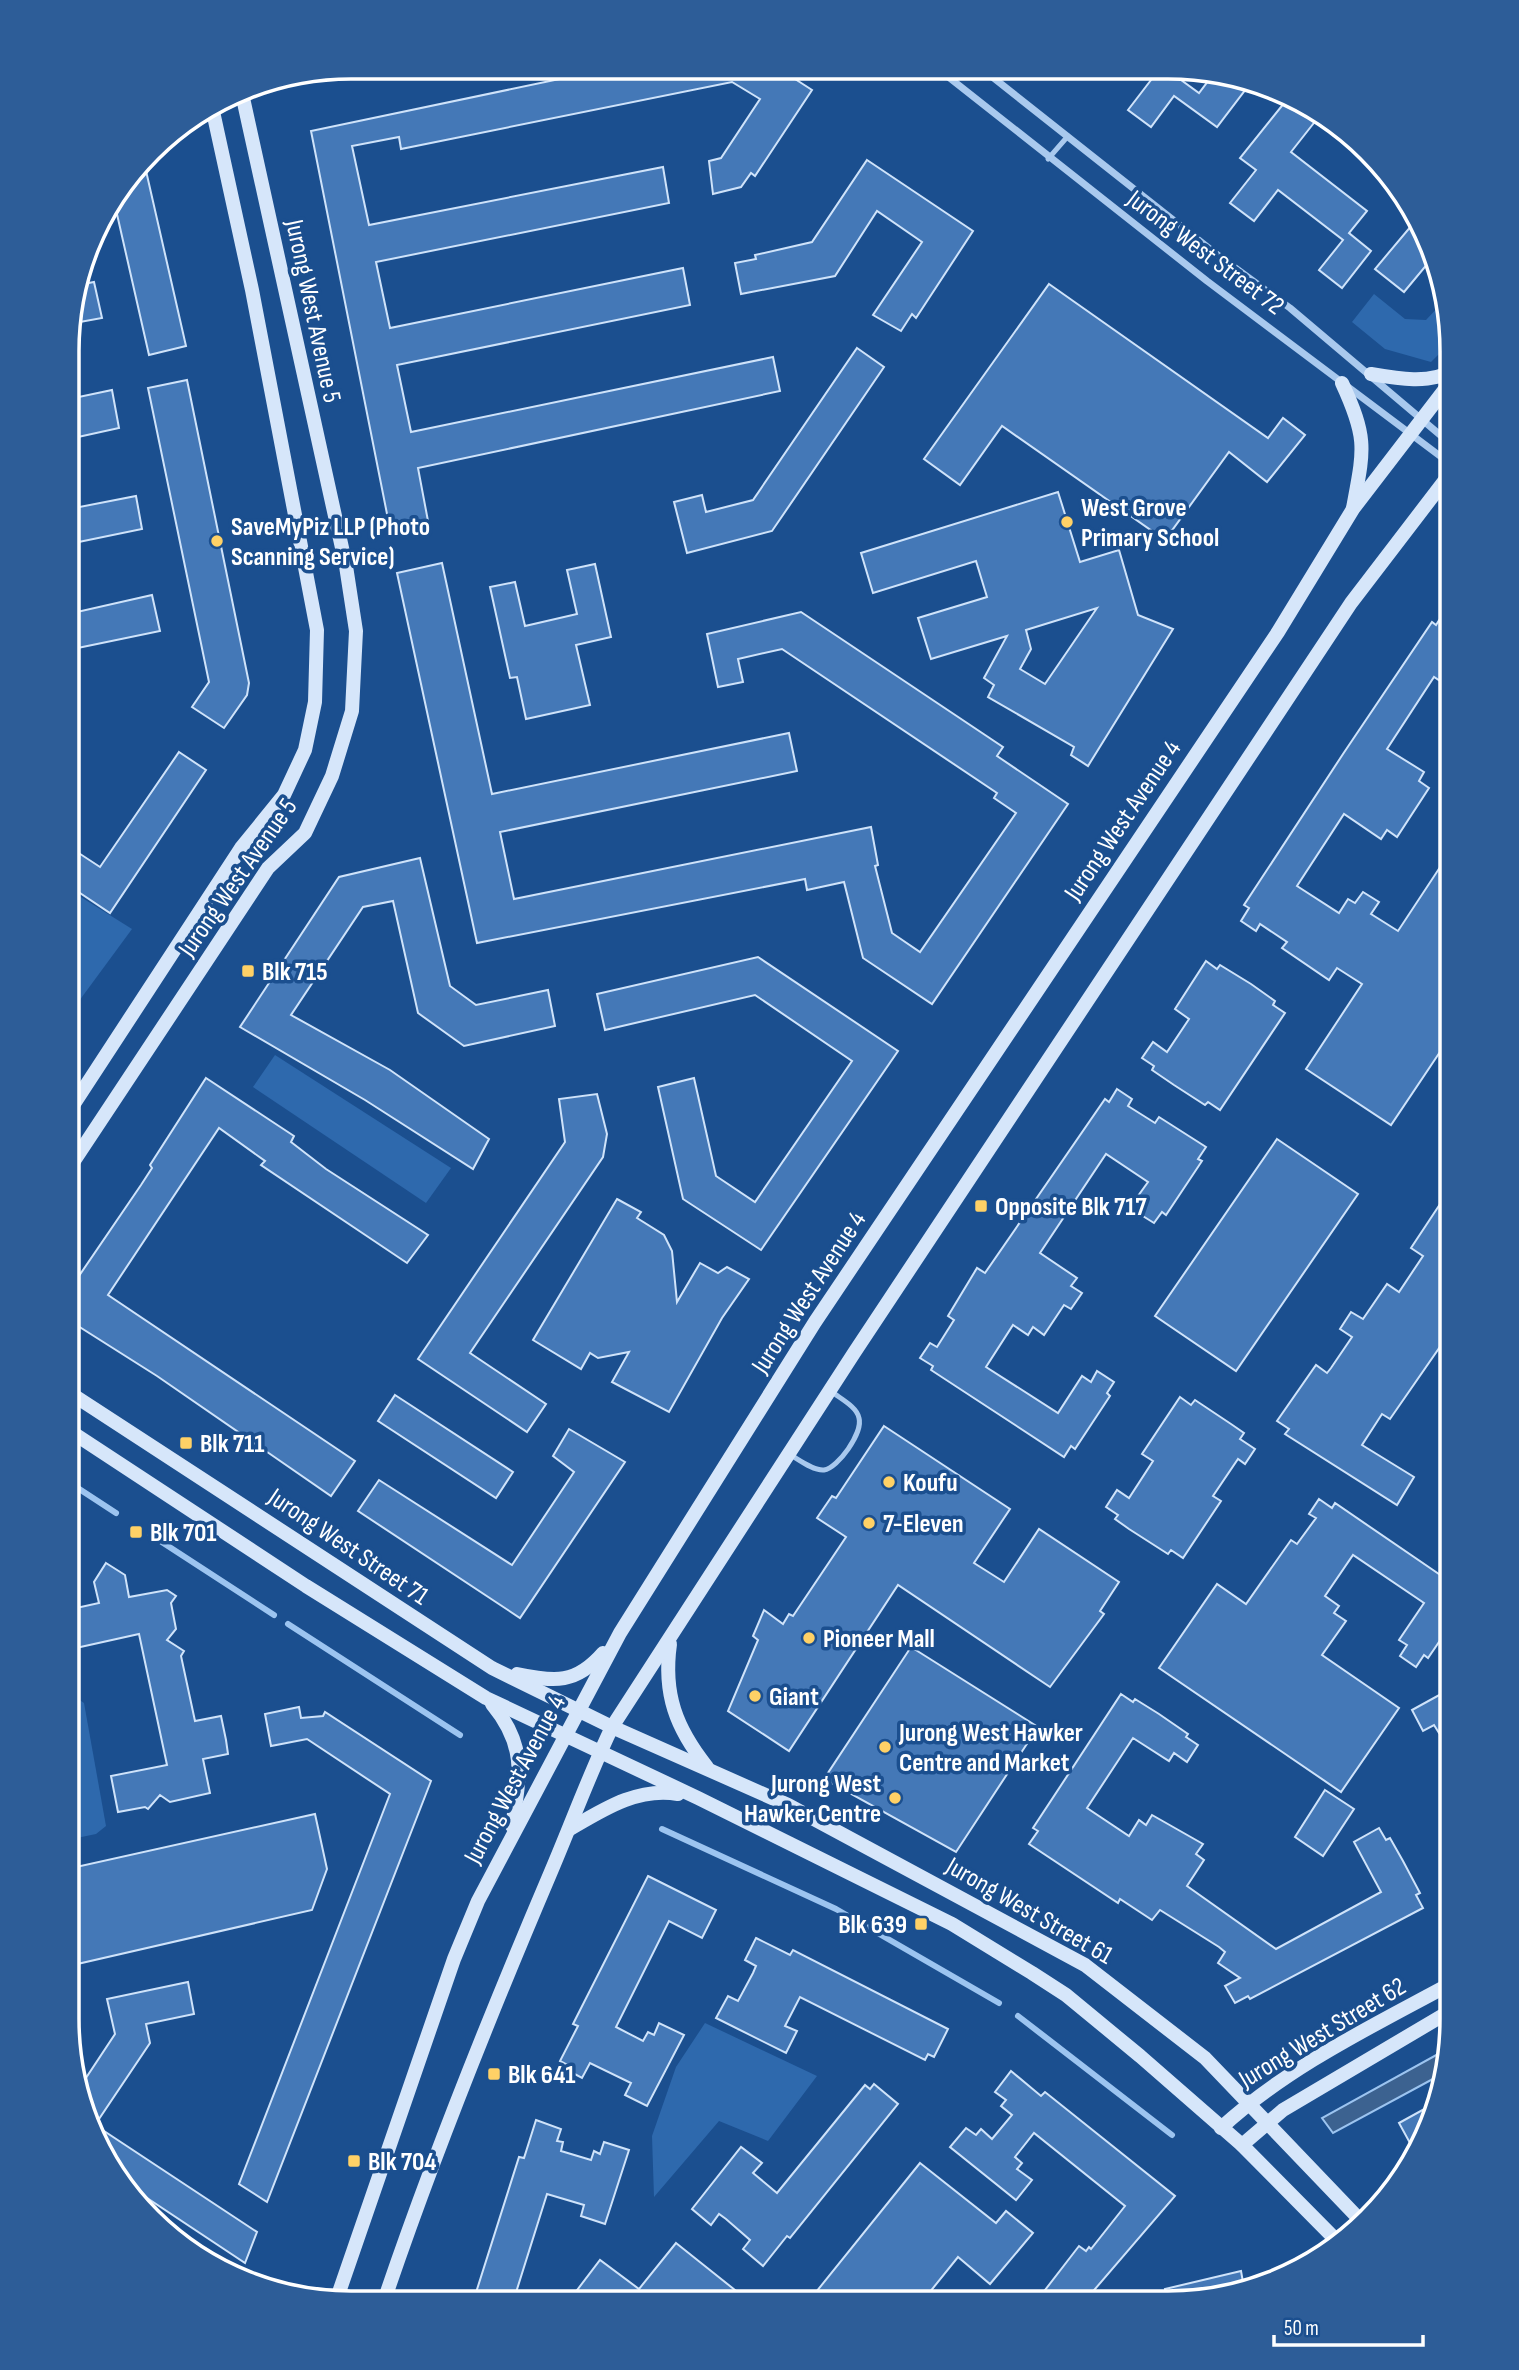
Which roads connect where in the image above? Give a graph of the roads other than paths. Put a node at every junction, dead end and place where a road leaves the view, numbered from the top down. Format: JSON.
{"nodes":[{"id":1,"x":950,"y":79,"type":"edge"},
{"id":2,"x":995,"y":79,"type":"edge"},
{"id":3,"x":244,"y":101,"type":"edge"},
{"id":4,"x":214,"y":116,"type":"edge"},
{"id":5,"x":1068,"y":136,"type":"junction"},
{"id":6,"x":1048,"y":159,"type":"junction"},
{"id":7,"x":1371,"y":374,"type":"junction"},
{"id":8,"x":1440,"y":375,"type":"edge"},
{"id":9,"x":1342,"y":383,"type":"junction"},
{"id":10,"x":1440,"y":397,"type":"edge"},
{"id":11,"x":1423,"y":421,"type":"junction"},
{"id":12,"x":1413,"y":434,"type":"junction"},
{"id":13,"x":1440,"y":435,"type":"edge"},
{"id":14,"x":1440,"y":455,"type":"edge"},
{"id":15,"x":1440,"y":487,"type":"edge"},
{"id":16,"x":1353,"y":509,"type":"junction"},
{"id":17,"x":79,"y":1096,"type":"edge"},
{"id":18,"x":79,"y":1153,"type":"edge"},
{"id":19,"x":830,"y":1390,"type":"junction"},
{"id":20,"x":79,"y":1399,"type":"edge"},
{"id":21,"x":79,"y":1437,"type":"edge"},
{"id":22,"x":789,"y":1454,"type":"junction"},
{"id":23,"x":620,"y":1633,"type":"junction"},
{"id":24,"x":671,"y":1639,"type":"junction"},
{"id":25,"x":492,"y":1668,"type":"junction"},
{"id":26,"x":486,"y":1698,"type":"junction"},
{"id":27,"x":579,"y":1709,"type":"junction"},
{"id":28,"x":612,"y":1727,"type":"junction"},
{"id":29,"x":565,"y":1736,"type":"junction"},
{"id":30,"x":600,"y":1753,"type":"junction"},
{"id":31,"x":708,"y":1768,"type":"junction"},
{"id":32,"x":698,"y":1798,"type":"junction"},
{"id":33,"x":570,"y":1829,"type":"junction"},
{"id":34,"x":510,"y":1836,"type":"junction"},
{"id":35,"x":1440,"y":1990,"type":"edge"},
{"id":36,"x":1440,"y":2017,"type":"edge"},
{"id":37,"x":1249,"y":2102,"type":"junction"},
{"id":38,"x":1268,"y":2121,"type":"junction"},
{"id":39,"x":1221,"y":2128,"type":"junction"},
{"id":40,"x":1242,"y":2145,"type":"junction"},
{"id":41,"x":1356,"y":2215,"type":"edge"},
{"id":42,"x":1332,"y":2236,"type":"edge"},
{"id":43,"x":339,"y":2291,"type":"edge"},
{"id":44,"x":388,"y":2291,"type":"edge"}],
"edges":[{"from":1,"to":6,"type":"street","name":"Jurong West Street 72"},
{"from":2,"to":5,"type":"street","name":"Jurong West Street 72"},
{"from":3,"to":18,"type":"street","name":"Jurong West Avenue 5"},
{"from":4,"to":17,"type":"street","name":"Jurong West Avenue 5"},
{"from":5,"to":6,"type":"lane"},
{"from":5,"to":7,"type":"street","name":"Jurong West Street 72"},
{"from":6,"to":9,"type":"street","name":"Jurong West Street 72"},
{"from":7,"to":8,"type":"street"},
{"from":7,"to":11,"type":"street","name":"Jurong West Street 72"},
{"from":9,"to":12,"type":"street","name":"Jurong West Street 72"},
{"from":9,"to":16,"type":"street"},
{"from":10,"to":11,"type":"street","name":"Jurong West Avenue 4"},
{"from":11,"to":12,"type":"street","name":"Jurong West Avenue 4"},
{"from":11,"to":13,"type":"street","name":"Jurong West Street 72"},
{"from":12,"to":14,"type":"street","name":"Jurong West Street 72"},
{"from":12,"to":16,"type":"street","name":"Jurong West Avenue 4"},
{"from":15,"to":19,"type":"street"},
{"from":16,"to":23,"type":"street","name":"Jurong West Avenue 4"},
{"from":19,"to":22,"type":"street"},
{"from":19,"to":22,"type":"lane"},
{"from":20,"to":25,"type":"street","name":"Jurong West Street 71"},
{"from":21,"to":26,"type":"street","name":"Jurong West Street 71"},
{"from":22,"to":24,"type":"street"},
{"from":23,"to":25,"type":"street"},
{"from":23,"to":27,"type":"street","name":"Jurong West Avenue 4"},
{"from":24,"to":28,"type":"street"},
{"from":24,"to":31,"type":"street"},
{"from":25,"to":27,"type":"street","name":"Jurong West Street 71"},
{"from":26,"to":29,"type":"street","name":"Jurong West Street 71"},
{"from":26,"to":34,"type":"street"},
{"from":27,"to":28,"type":"street","name":"Jurong West Street 71"},
{"from":27,"to":29,"type":"street","name":"Jurong West Avenue 4"},
{"from":28,"to":30,"type":"street"},
{"from":28,"to":31,"type":"street","name":"Jurong West Street 61"},
{"from":29,"to":30,"type":"street","name":"Jurong West Street 71"},
{"from":29,"to":34,"type":"street","name":"Jurong West Avenue 4"},
{"from":30,"to":32,"type":"street","name":"Jurong West Street 61"},
{"from":30,"to":33,"type":"street"},
{"from":31,"to":37,"type":"street","name":"Jurong West Street 61"},
{"from":32,"to":33,"type":"street"},
{"from":32,"to":39,"type":"street","name":"Jurong West Street 61"},
{"from":33,"to":44,"type":"street"},
{"from":34,"to":43,"type":"street","name":"Jurong West Avenue 4"},
{"from":35,"to":37,"type":"street","name":"Jurong West Street 62"},
{"from":36,"to":38,"type":"street","name":"Jurong West Street 62"},
{"from":37,"to":38,"type":"street","name":"Jurong West Street 61"},
{"from":37,"to":39,"type":"street","name":"Jurong West Street 62"},
{"from":38,"to":40,"type":"street","name":"Jurong West Street 62"},
{"from":38,"to":41,"type":"street","name":"Jurong West Street 61"},
{"from":39,"to":40,"type":"street","name":"Jurong West Street 61"},
{"from":40,"to":42,"type":"street","name":"Jurong West Street 61"}]}
